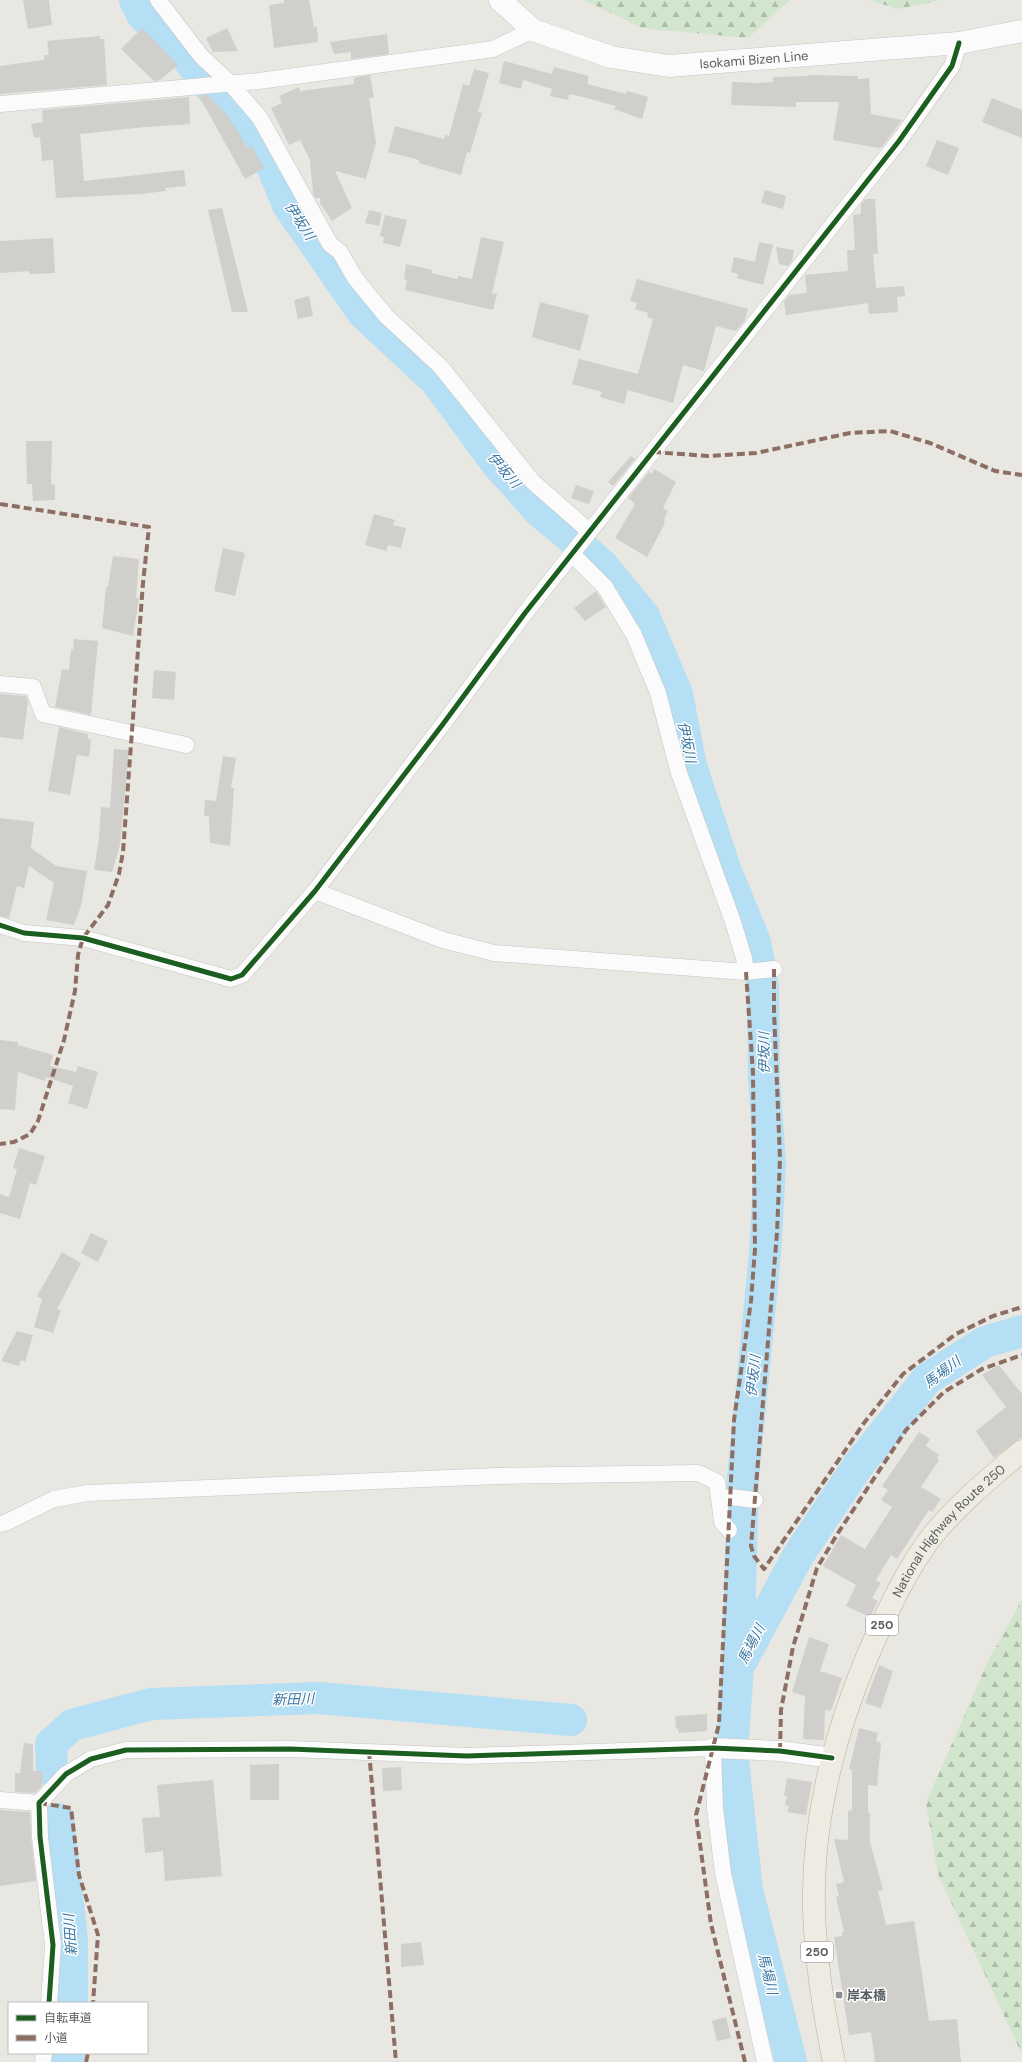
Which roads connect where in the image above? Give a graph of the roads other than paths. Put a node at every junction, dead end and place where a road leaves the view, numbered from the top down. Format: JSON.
{"nodes":[{"id":1,"x":158,"y":0,"type":"edge"},
{"id":2,"x":500,"y":0,"type":"edge"},
{"id":3,"x":533,"y":30,"type":"junction"},
{"id":4,"x":1022,"y":31,"type":"edge"},
{"id":5,"x":959,"y":44,"type":"junction"},
{"id":6,"x":226,"y":84,"type":"junction"},
{"id":7,"x":0,"y":104,"type":"edge"},
{"id":8,"x":581,"y":543,"type":"junction"},
{"id":9,"x":0,"y":684,"type":"edge"},
{"id":10,"x":186,"y":745,"type":"dead end"},
{"id":11,"x":315,"y":891,"type":"junction"},
{"id":12,"x":0,"y":925,"type":"edge"},
{"id":13,"x":772,"y":969,"type":"dead end"},
{"id":14,"x":748,"y":972,"type":"junction"},
{"id":15,"x":1022,"y":1451,"type":"edge"},
{"id":16,"x":733,"y":1497,"type":"dead end"},
{"id":17,"x":754,"y":1500,"type":"dead end"},
{"id":18,"x":0,"y":1524,"type":"edge"},
{"id":19,"x":729,"y":1530,"type":"dead end"},
{"id":20,"x":718,"y":1748,"type":"junction"},
{"id":21,"x":832,"y":1758,"type":"junction"},
{"id":22,"x":0,"y":1800,"type":"edge"},
{"id":23,"x":39,"y":1803,"type":"junction"},
{"id":24,"x":49,"y":2002,"type":"edge"},
{"id":25,"x":765,"y":2062,"type":"edge"},
{"id":26,"x":834,"y":2062,"type":"edge"}],
"edges":[{"from":1,"to":6,"type":"street"},
{"from":2,"to":3,"type":"main road","name":"Isokami Bizen Line"},
{"from":3,"to":5,"type":"main road","name":"Isokami Bizen Line"},
{"from":3,"to":6,"type":"street"},
{"from":4,"to":5,"type":"main road","name":"Isokami Bizen Line"},
{"from":5,"to":8,"type":"street"},
{"from":6,"to":7,"type":"street"},
{"from":6,"to":8,"type":"street"},
{"from":8,"to":11,"type":"street"},
{"from":8,"to":14,"type":"street"},
{"from":9,"to":10,"type":"street"},
{"from":11,"to":12,"type":"street"},
{"from":11,"to":14,"type":"street"},
{"from":13,"to":14,"type":"street"},
{"from":15,"to":21,"type":"highway","name":"National Highway Route 250","number":"250"},
{"from":16,"to":17,"type":"street"},
{"from":18,"to":19,"type":"street"},
{"from":20,"to":21,"type":"street"},
{"from":20,"to":23,"type":"street"},
{"from":20,"to":25,"type":"street"},
{"from":21,"to":26,"type":"highway","name":"National Highway Route 250","number":"250"},
{"from":22,"to":23,"type":"street"},
{"from":23,"to":24,"type":"street"}]}
